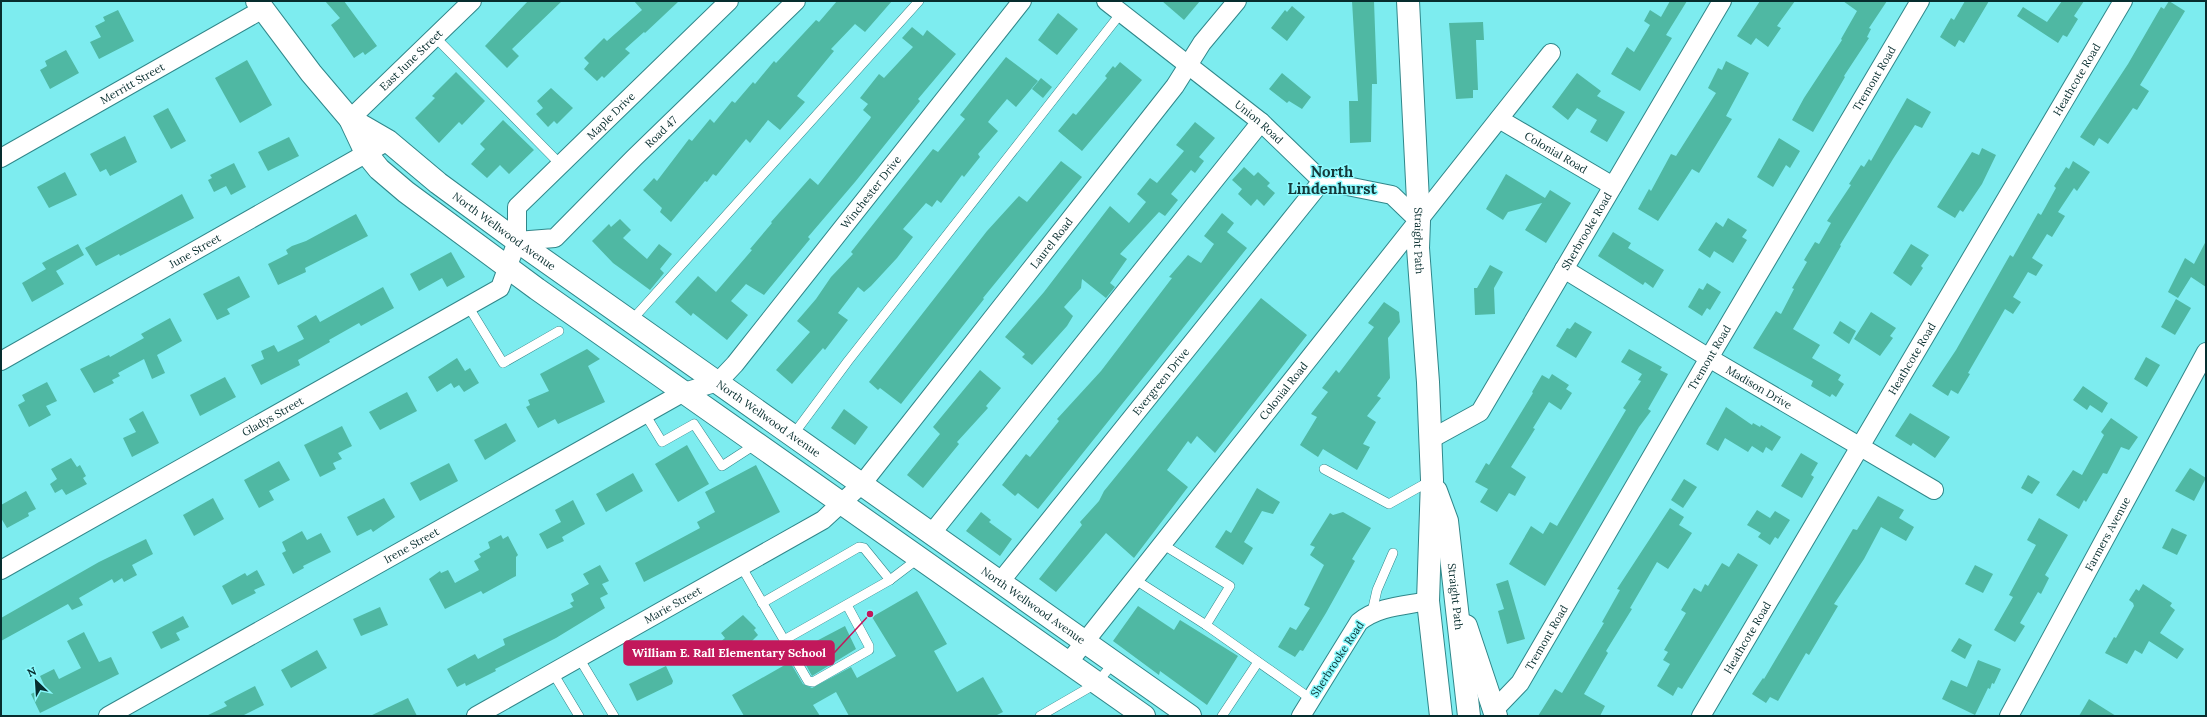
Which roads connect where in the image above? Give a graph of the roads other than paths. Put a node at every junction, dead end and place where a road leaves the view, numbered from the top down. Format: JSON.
{"nodes":[{"id":1,"x":472,"y":1,"type":"edge"},
{"id":2,"x":728,"y":1,"type":"edge"},
{"id":3,"x":796,"y":1,"type":"edge"},
{"id":4,"x":919,"y":1,"type":"edge"},
{"id":5,"x":1022,"y":1,"type":"edge"},
{"id":6,"x":1106,"y":1,"type":"edge"},
{"id":7,"x":1237,"y":1,"type":"edge"},
{"id":8,"x":1408,"y":1,"type":"edge"},
{"id":9,"x":1722,"y":1,"type":"edge"},
{"id":10,"x":1920,"y":1,"type":"edge"},
{"id":11,"x":2123,"y":1,"type":"edge"},
{"id":12,"x":260,"y":5,"type":"edge"},
{"id":13,"x":1121,"y":13,"type":"junction"},
{"id":14,"x":435,"y":37,"type":"junction"},
{"id":15,"x":1551,"y":53,"type":"dead end"},
{"id":16,"x":1189,"y":66,"type":"junction"},
{"id":17,"x":350,"y":119,"type":"junction"},
{"id":18,"x":1499,"y":119,"type":"junction"},
{"id":19,"x":1261,"y":122,"type":"junction"},
{"id":20,"x":388,"y":141,"type":"junction"},
{"id":21,"x":366,"y":153,"type":"junction"},
{"id":22,"x":1,"y":158,"type":"edge"},
{"id":23,"x":560,"y":164,"type":"junction"},
{"id":24,"x":1322,"y":181,"type":"junction"},
{"id":25,"x":1613,"y":186,"type":"junction"},
{"id":26,"x":1419,"y":221,"type":"junction"},
{"id":27,"x":517,"y":241,"type":"junction"},
{"id":28,"x":508,"y":268,"type":"junction"},
{"id":29,"x":1564,"y":269,"type":"junction"},
{"id":30,"x":468,"y":306,"type":"junction"},
{"id":31,"x":631,"y":320,"type":"junction"},
{"id":32,"x":559,"y":331,"type":"dead end"},
{"id":33,"x":2206,"y":352,"type":"edge"},
{"id":34,"x":1709,"y":358,"type":"junction"},
{"id":35,"x":1,"y":361,"type":"edge"},
{"id":36,"x":718,"y":382,"type":"junction"},
{"id":37,"x":684,"y":392,"type":"junction"},
{"id":38,"x":645,"y":414,"type":"junction"},
{"id":39,"x":792,"y":435,"type":"junction"},
{"id":40,"x":1429,"y":440,"type":"junction"},
{"id":41,"x":757,"y":443,"type":"junction"},
{"id":42,"x":1859,"y":447,"type":"junction"},
{"id":43,"x":1324,"y":468,"type":"dead end"},
{"id":44,"x":1432,"y":480,"type":"junction"},
{"id":45,"x":862,"y":484,"type":"junction"},
{"id":46,"x":1934,"y":490,"type":"dead end"},
{"id":47,"x":842,"y":503,"type":"junction"},
{"id":48,"x":931,"y":534,"type":"junction"},
{"id":49,"x":1162,"y":544,"type":"junction"},
{"id":50,"x":1393,"y":553,"type":"dead end"},
{"id":51,"x":919,"y":558,"type":"junction"},
{"id":52,"x":741,"y":566,"type":"junction"},
{"id":53,"x":1,"y":570,"type":"edge"},
{"id":54,"x":1134,"y":579,"type":"junction"},
{"id":55,"x":890,"y":580,"type":"junction"},
{"id":56,"x":1000,"y":582,"type":"junction"},
{"id":57,"x":1453,"y":590,"type":"junction"},
{"id":58,"x":1428,"y":601,"type":"junction"},
{"id":59,"x":762,"y":603,"type":"junction"},
{"id":60,"x":846,"y":605,"type":"junction"},
{"id":61,"x":1372,"y":612,"type":"junction"},
{"id":62,"x":1206,"y":625,"type":"junction"},
{"id":63,"x":784,"y":640,"type":"junction"},
{"id":64,"x":1085,"y":641,"type":"junction"},
{"id":65,"x":579,"y":658,"type":"junction"},
{"id":66,"x":1114,"y":662,"type":"junction"},
{"id":67,"x":1258,"y":662,"type":"junction"},
{"id":68,"x":1068,"y":663,"type":"junction"},
{"id":69,"x":553,"y":673,"type":"junction"},
{"id":70,"x":1097,"y":683,"type":"junction"},
{"id":71,"x":1312,"y":699,"type":"junction"},
{"id":72,"x":1495,"y":713,"type":"edge"},
{"id":73,"x":108,"y":716,"type":"edge"},
{"id":74,"x":476,"y":716,"type":"edge"},
{"id":75,"x":578,"y":716,"type":"edge"},
{"id":76,"x":614,"y":716,"type":"edge"},
{"id":77,"x":1040,"y":716,"type":"edge"},
{"id":78,"x":1144,"y":716,"type":"edge"},
{"id":79,"x":1190,"y":716,"type":"edge"},
{"id":80,"x":1222,"y":716,"type":"edge"},
{"id":81,"x":1301,"y":716,"type":"edge"},
{"id":82,"x":1441,"y":716,"type":"edge"},
{"id":83,"x":1469,"y":716,"type":"edge"},
{"id":84,"x":1701,"y":716,"type":"edge"},
{"id":85,"x":2009,"y":716,"type":"edge"}],
"edges":[{"from":1,"to":14,"type":"street","name":"East June Street"},
{"from":2,"to":23,"type":"street","name":"Maple Drive"},
{"from":3,"to":27,"type":"street","name":"Road 47"},
{"from":4,"to":31,"type":"lane"},
{"from":5,"to":36,"type":"street","name":"Winchester Drive"},
{"from":6,"to":13,"type":"street","name":"Union Road"},
{"from":7,"to":16,"type":"street","name":"Laurel Road"},
{"from":8,"to":26,"type":"main road","name":"Straight Path"},
{"from":9,"to":25,"type":"street","name":"Sherbrooke Road"},
{"from":10,"to":34,"type":"street","name":"Tremont Road"},
{"from":11,"to":42,"type":"street","name":"Heathcote Road"},
{"from":12,"to":17,"type":"main road","name":"North Wellwood Avenue"},
{"from":12,"to":22,"type":"street","name":"Merritt Street"},
{"from":13,"to":16,"type":"street","name":"Union Road"},
{"from":13,"to":39,"type":"lane"},
{"from":14,"to":17,"type":"street","name":"East June Street"},
{"from":14,"to":23,"type":"lane"},
{"from":15,"to":18,"type":"street","name":"Colonial Road"},
{"from":16,"to":19,"type":"street","name":"Union Road"},
{"from":16,"to":45,"type":"street","name":"Laurel Road"},
{"from":17,"to":20,"type":"main road","name":"North Wellwood Avenue"},
{"from":17,"to":21,"type":"main road","name":"North Wellwood Avenue"},
{"from":18,"to":25,"type":"street","name":"Colonial Road"},
{"from":18,"to":26,"type":"street","name":"Colonial Road"},
{"from":19,"to":24,"type":"street","name":"Union Road"},
{"from":19,"to":48,"type":"street"},
{"from":20,"to":21,"type":"street","name":"June Street"},
{"from":20,"to":27,"type":"main road","name":"North Wellwood Avenue"},
{"from":21,"to":28,"type":"main road","name":"North Wellwood Avenue"},
{"from":21,"to":35,"type":"street","name":"June Street"},
{"from":23,"to":27,"type":"street","name":"Maple Drive"},
{"from":24,"to":26,"type":"street"},
{"from":24,"to":56,"type":"street","name":"Evergreen Drive"},
{"from":25,"to":29,"type":"street","name":"Sherbrooke Road"},
{"from":26,"to":40,"type":"main road","name":"Straight Path"},
{"from":26,"to":49,"type":"street","name":"Colonial Road"},
{"from":27,"to":28,"type":"street","name":"Gladys Street"},
{"from":27,"to":31,"type":"main road","name":"North Wellwood Avenue"},
{"from":28,"to":30,"type":"street","name":"Gladys Street"},
{"from":28,"to":37,"type":"main road","name":"North Wellwood Avenue"},
{"from":29,"to":34,"type":"street","name":"Madison Drive"},
{"from":29,"to":40,"type":"street","name":"Sherbrooke Road"},
{"from":30,"to":32,"type":"lane"},
{"from":30,"to":53,"type":"street","name":"Gladys Street"},
{"from":31,"to":36,"type":"main road","name":"North Wellwood Avenue"},
{"from":33,"to":85,"type":"street","name":"Farmers Avenue"},
{"from":34,"to":42,"type":"street","name":"Madison Drive"},
{"from":34,"to":72,"type":"street","name":"Tremont Road"},
{"from":36,"to":37,"type":"street","name":"Irene Street"},
{"from":36,"to":39,"type":"main road","name":"North Wellwood Avenue"},
{"from":37,"to":38,"type":"street","name":"Irene Street"},
{"from":37,"to":41,"type":"main road","name":"North Wellwood Avenue"},
{"from":38,"to":41,"type":"lane"},
{"from":38,"to":73,"type":"street","name":"Irene Street"},
{"from":39,"to":45,"type":"main road","name":"North Wellwood Avenue"},
{"from":40,"to":44,"type":"main road","name":"Straight Path"},
{"from":41,"to":47,"type":"main road","name":"North Wellwood Avenue"},
{"from":42,"to":46,"type":"street","name":"Madison Drive"},
{"from":42,"to":84,"type":"street","name":"Heathcote Road"},
{"from":43,"to":44,"type":"lane"},
{"from":44,"to":57,"type":"main road","name":"Straight Path"},
{"from":44,"to":58,"type":"main road","name":"Straight Path"},
{"from":45,"to":47,"type":"street","name":"Marie Street"},
{"from":45,"to":48,"type":"main road","name":"North Wellwood Avenue"},
{"from":47,"to":51,"type":"main road","name":"North Wellwood Avenue"},
{"from":47,"to":52,"type":"street","name":"Marie Street"},
{"from":48,"to":56,"type":"main road","name":"North Wellwood Avenue"},
{"from":49,"to":54,"type":"street","name":"Colonial Road"},
{"from":49,"to":62,"type":"lane"},
{"from":50,"to":61,"type":"lane"},
{"from":51,"to":55,"type":"lane"},
{"from":51,"to":68,"type":"main road","name":"North Wellwood Avenue"},
{"from":52,"to":59,"type":"lane"},
{"from":52,"to":65,"type":"street","name":"Marie Street"},
{"from":54,"to":62,"type":"lane"},
{"from":54,"to":64,"type":"street","name":"Colonial Road"},
{"from":55,"to":59,"type":"lane"},
{"from":55,"to":60,"type":"lane"},
{"from":56,"to":64,"type":"main road","name":"North Wellwood Avenue"},
{"from":57,"to":72,"type":"main road"},
{"from":57,"to":83,"type":"main road","name":"Straight Path"},
{"from":58,"to":61,"type":"street","name":"Sherbrooke Road"},
{"from":58,"to":82,"type":"main road","name":"Straight Path"},
{"from":59,"to":63,"type":"lane"},
{"from":60,"to":63,"type":"lane"},
{"from":60,"to":63,"type":"lane"},
{"from":61,"to":71,"type":"street","name":"Sherbrooke Road"},
{"from":62,"to":67,"type":"lane"},
{"from":64,"to":66,"type":"main road","name":"North Wellwood Avenue"},
{"from":64,"to":68,"type":"street","name":"Colonial Road"},
{"from":65,"to":69,"type":"street","name":"Marie Street"},
{"from":65,"to":76,"type":"lane"},
{"from":66,"to":70,"type":"lane"},
{"from":66,"to":79,"type":"main road","name":"North Wellwood Avenue"},
{"from":67,"to":71,"type":"lane"},
{"from":67,"to":80,"type":"lane"},
{"from":68,"to":70,"type":"main road","name":"North Wellwood Avenue"},
{"from":69,"to":74,"type":"street","name":"Marie Street"},
{"from":69,"to":75,"type":"lane"},
{"from":70,"to":77,"type":"lane"},
{"from":70,"to":78,"type":"main road","name":"North Wellwood Avenue"},
{"from":71,"to":81,"type":"street","name":"Sherbrooke Road"}]}
